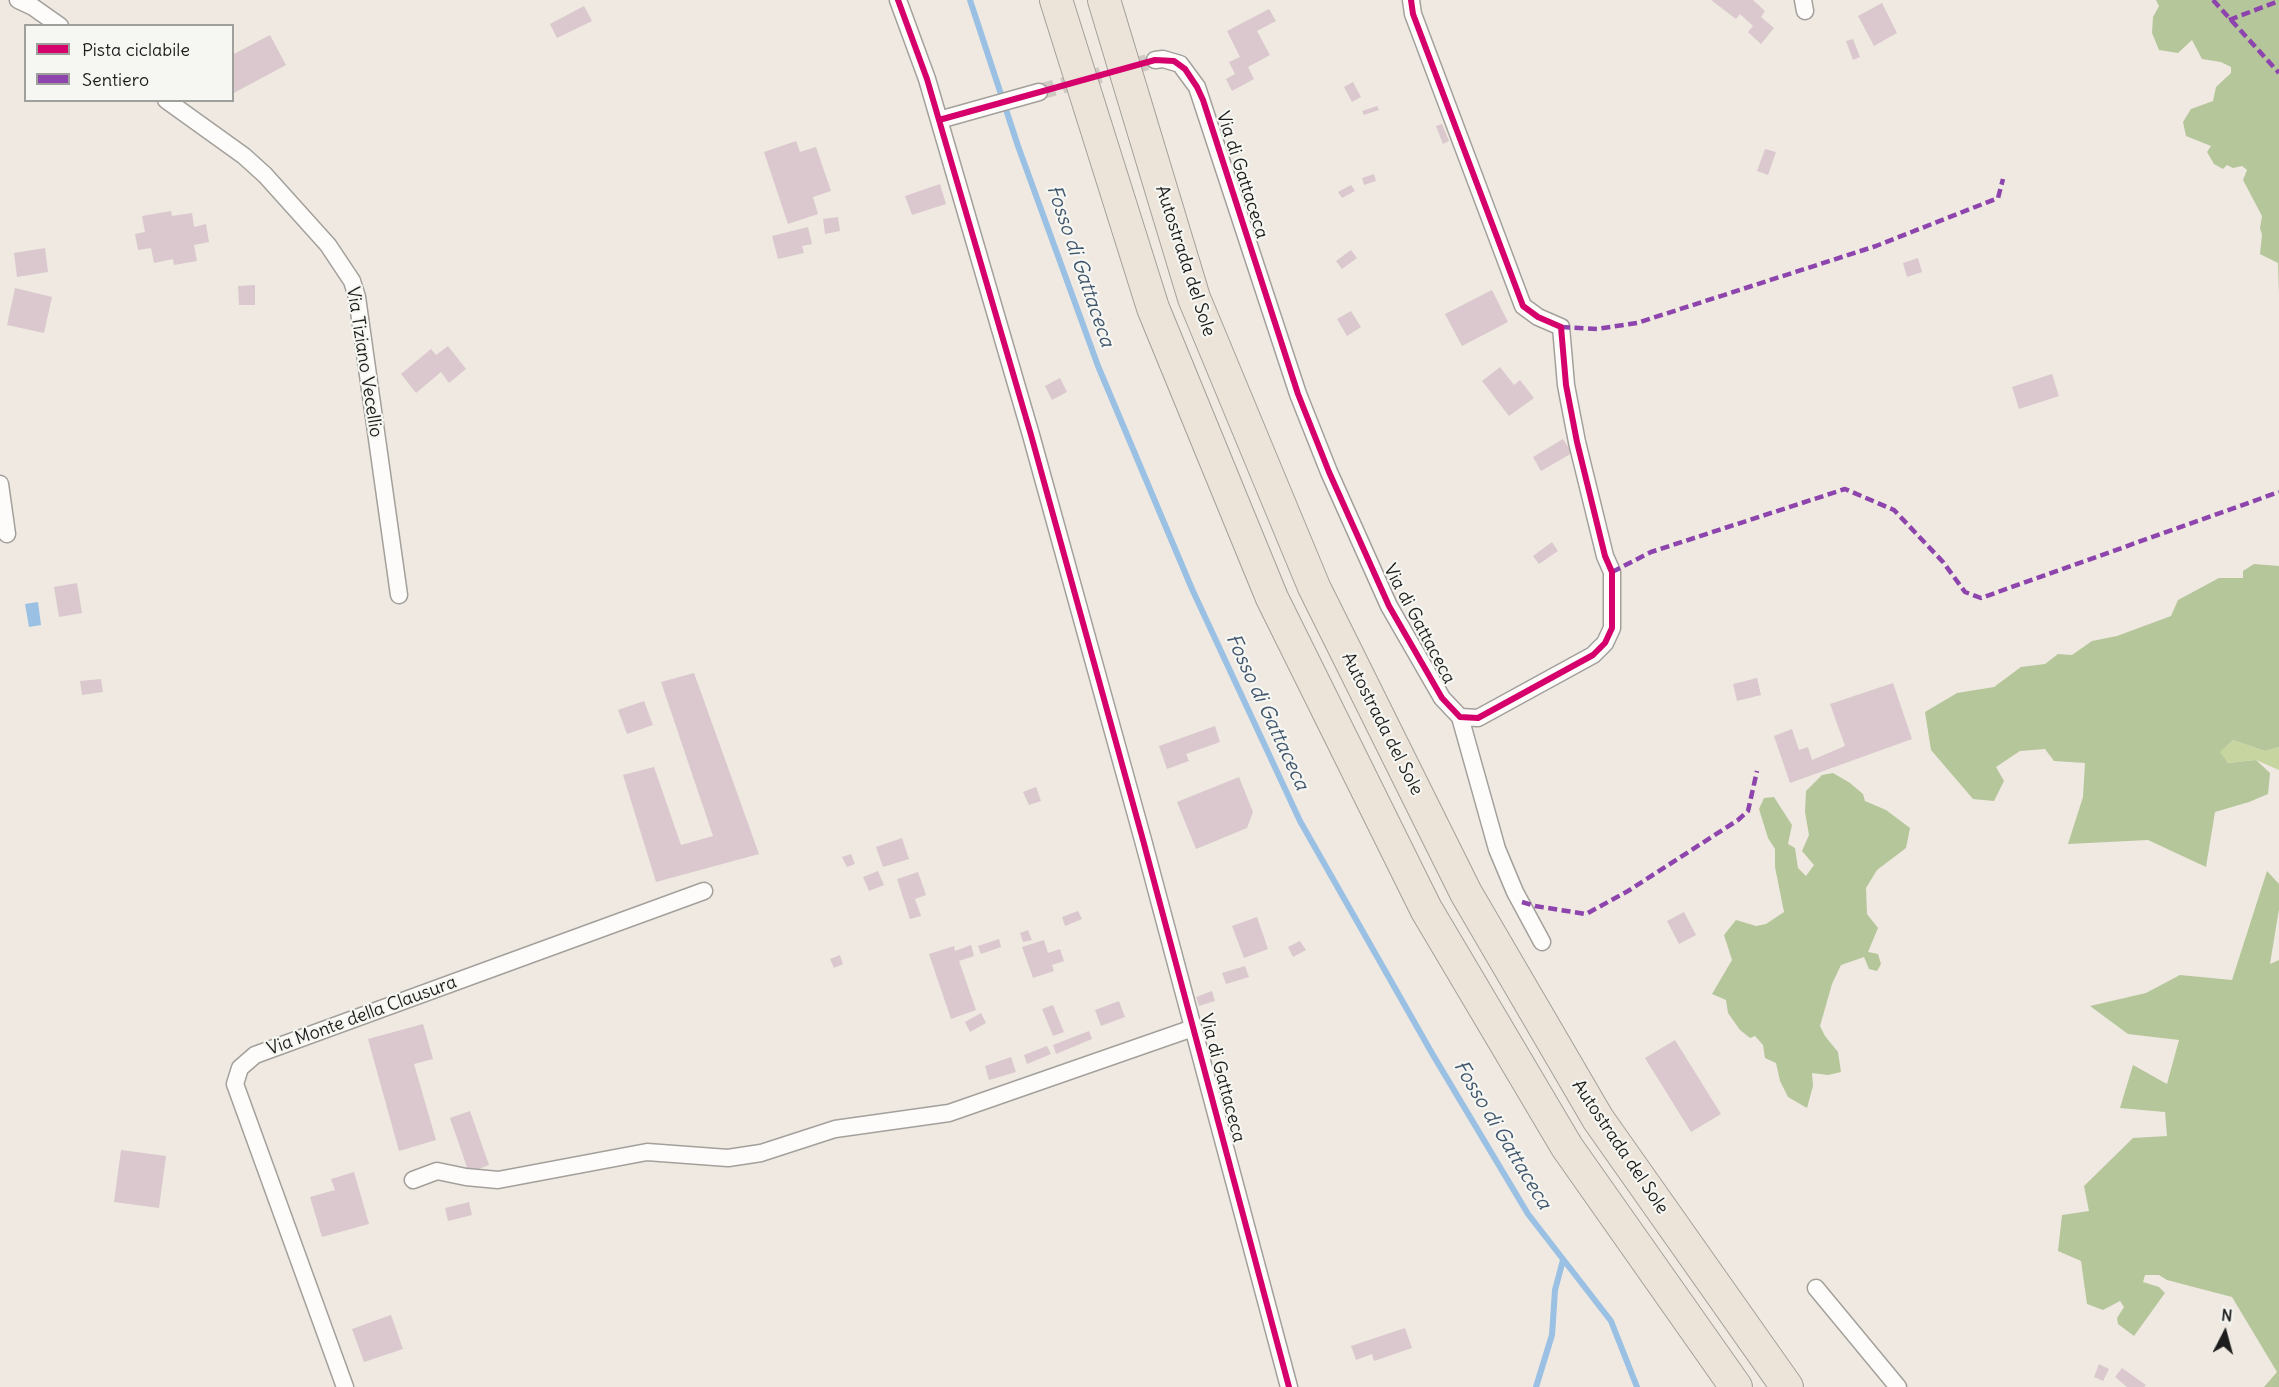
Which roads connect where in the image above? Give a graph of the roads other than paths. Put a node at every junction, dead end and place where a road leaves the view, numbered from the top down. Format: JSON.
{"nodes":[{"id":1,"x":18,"y":0,"type":"edge"},
{"id":2,"x":898,"y":0,"type":"edge"},
{"id":3,"x":1056,"y":0,"type":"edge"},
{"id":4,"x":1104,"y":0,"type":"edge"},
{"id":5,"x":1411,"y":0,"type":"edge"},
{"id":6,"x":57,"y":24,"type":"edge"},
{"id":7,"x":1155,"y":60,"type":"tunnel mouth"},
{"id":8,"x":1039,"y":92,"type":"tunnel mouth"},
{"id":9,"x":169,"y":102,"type":"edge"},
{"id":10,"x":939,"y":120,"type":"junction"},
{"id":11,"x":0,"y":484,"type":"edge"},
{"id":12,"x":7,"y":534,"type":"dead end"},
{"id":13,"x":399,"y":595,"type":"dead end"},
{"id":14,"x":1460,"y":717,"type":"junction"},
{"id":15,"x":704,"y":891,"type":"dead end"},
{"id":16,"x":1542,"y":942,"type":"dead end"},
{"id":17,"x":1193,"y":1028,"type":"junction"},
{"id":18,"x":413,"y":1180,"type":"dead end"},
{"id":19,"x":1816,"y":1288,"type":"dead end"},
{"id":20,"x":345,"y":1387,"type":"edge"},
{"id":21,"x":1289,"y":1387,"type":"edge"},
{"id":22,"x":1736,"y":1387,"type":"edge"},
{"id":23,"x":1787,"y":1387,"type":"edge"},
{"id":24,"x":1898,"y":1387,"type":"edge"}],
"edges":[{"from":1,"to":6,"type":"street"},
{"from":2,"to":10,"type":"street","name":"Via di Gattaceca"},
{"from":3,"to":22,"type":"highway"},
{"from":4,"to":23,"type":"highway","name":"Autostrada del Sole"},
{"from":5,"to":14,"type":"street"},
{"from":7,"to":14,"type":"street","name":"Via di Gattaceca"},
{"from":8,"to":10,"type":"street"},
{"from":9,"to":13,"type":"street","name":"Via Tiziano Vecellio"},
{"from":10,"to":17,"type":"street","name":"Via di Gattaceca"},
{"from":11,"to":12,"type":"street"},
{"from":14,"to":16,"type":"street"},
{"from":15,"to":20,"type":"street","name":"Via Monte della Clausura"},
{"from":17,"to":18,"type":"street"},
{"from":17,"to":21,"type":"street","name":"Via di Gattaceca"},
{"from":19,"to":24,"type":"street"}]}
